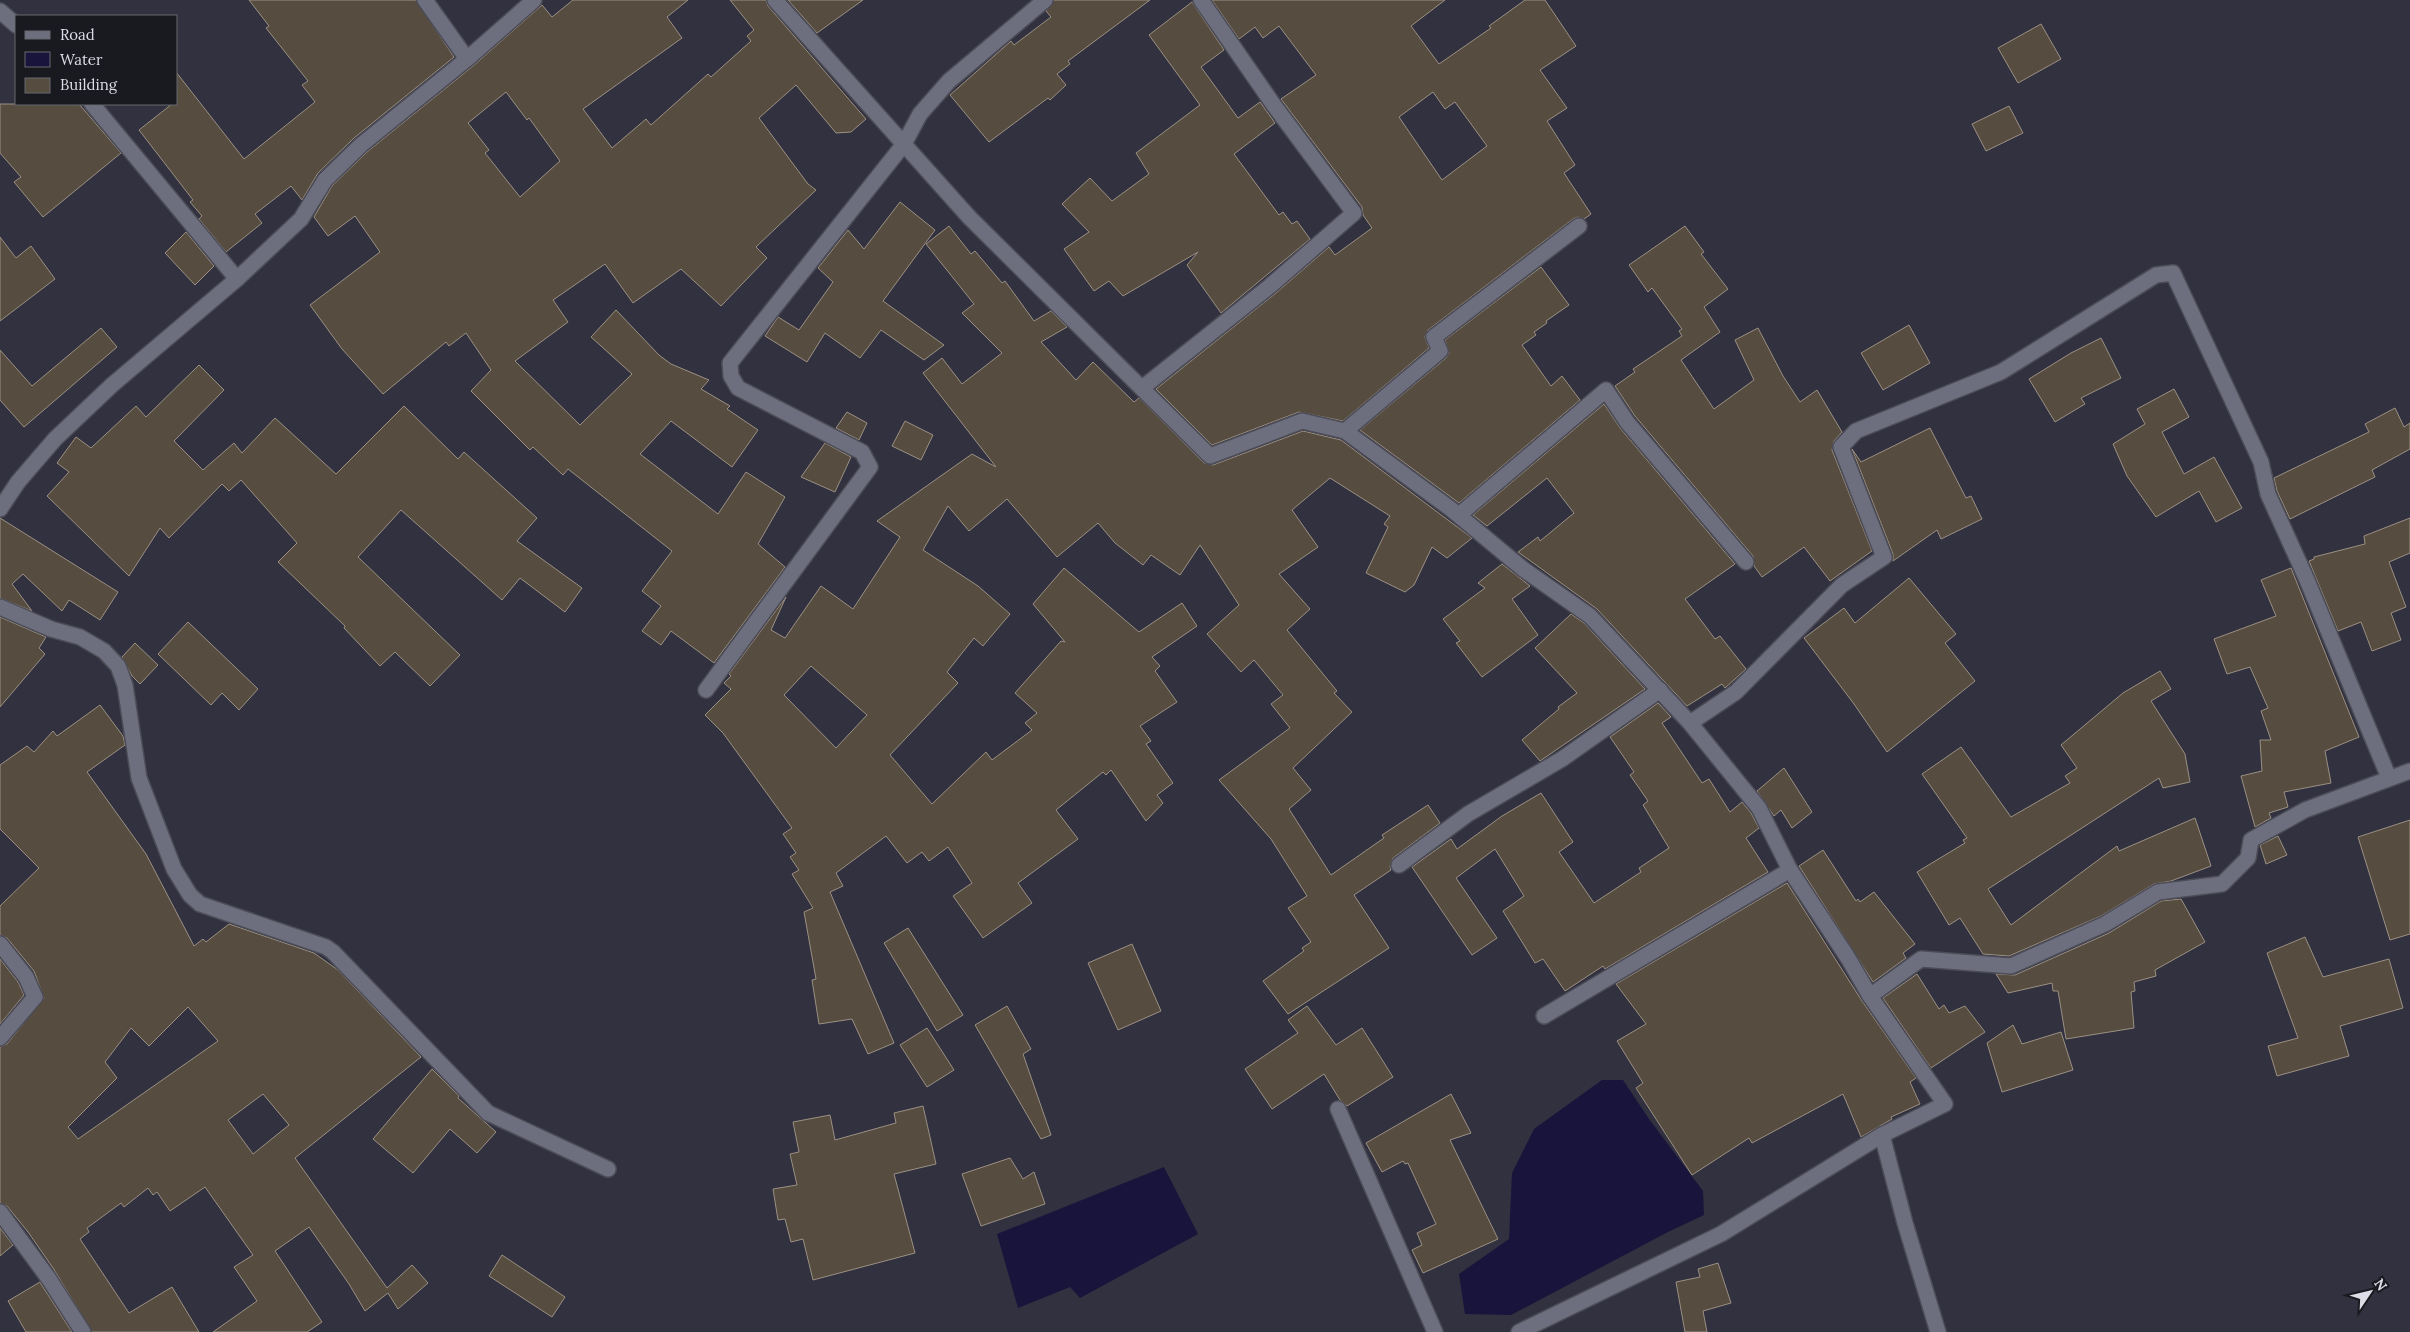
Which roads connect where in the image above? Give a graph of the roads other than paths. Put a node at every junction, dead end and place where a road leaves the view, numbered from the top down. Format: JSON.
{"nodes":[{"id":1,"x":425,"y":0,"type":"edge"},
{"id":2,"x":534,"y":0,"type":"edge"},
{"id":3,"x":774,"y":0,"type":"edge"},
{"id":4,"x":1045,"y":0,"type":"edge"},
{"id":5,"x":1201,"y":0,"type":"edge"},
{"id":6,"x":0,"y":10,"type":"edge"},
{"id":7,"x":15,"y":23,"type":"edge"},
{"id":8,"x":467,"y":59,"type":"junction"},
{"id":9,"x":93,"y":105,"type":"edge"},
{"id":10,"x":904,"y":144,"type":"junction"},
{"id":11,"x":1579,"y":226,"type":"dead end"},
{"id":12,"x":238,"y":279,"type":"junction"},
{"id":13,"x":1142,"y":388,"type":"junction"},
{"id":14,"x":1345,"y":431,"type":"junction"},
{"id":15,"x":0,"y":509,"type":"edge"},
{"id":16,"x":1459,"y":515,"type":"junction"},
{"id":17,"x":1746,"y":562,"type":"dead end"},
{"id":18,"x":0,"y":607,"type":"edge"},
{"id":19,"x":706,"y":690,"type":"dead end"},
{"id":20,"x":1660,"y":690,"type":"junction"},
{"id":21,"x":1690,"y":722,"type":"junction"},
{"id":22,"x":2410,"y":770,"type":"edge"},
{"id":23,"x":2389,"y":778,"type":"junction"},
{"id":24,"x":1399,"y":865,"type":"dead end"},
{"id":25,"x":1790,"y":870,"type":"junction"},
{"id":26,"x":0,"y":944,"type":"edge"},
{"id":27,"x":1870,"y":996,"type":"junction"},
{"id":28,"x":1544,"y":1016,"type":"dead end"},
{"id":29,"x":0,"y":1038,"type":"edge"},
{"id":30,"x":1338,"y":1109,"type":"dead end"},
{"id":31,"x":1882,"y":1135,"type":"junction"},
{"id":32,"x":608,"y":1169,"type":"dead end"},
{"id":33,"x":0,"y":1212,"type":"edge"},
{"id":34,"x":83,"y":1332,"type":"edge"},
{"id":35,"x":1435,"y":1332,"type":"edge"},
{"id":36,"x":1520,"y":1332,"type":"edge"},
{"id":37,"x":1938,"y":1332,"type":"edge"}],
"edges":[{"from":1,"to":8,"type":"street"},
{"from":2,"to":8,"type":"street"},
{"from":3,"to":10,"type":"street"},
{"from":4,"to":10,"type":"street"},
{"from":5,"to":13,"type":"street"},
{"from":6,"to":7,"type":"street"},
{"from":8,"to":12,"type":"street"},
{"from":9,"to":12,"type":"street"},
{"from":10,"to":13,"type":"street"},
{"from":10,"to":19,"type":"street"},
{"from":11,"to":14,"type":"street"},
{"from":12,"to":15,"type":"street"},
{"from":13,"to":14,"type":"street"},
{"from":14,"to":16,"type":"street"},
{"from":16,"to":17,"type":"street"},
{"from":16,"to":20,"type":"street"},
{"from":18,"to":32,"type":"street"},
{"from":20,"to":21,"type":"street"},
{"from":20,"to":24,"type":"street"},
{"from":21,"to":23,"type":"street"},
{"from":21,"to":25,"type":"street"},
{"from":22,"to":23,"type":"street"},
{"from":23,"to":27,"type":"street"},
{"from":25,"to":27,"type":"street"},
{"from":25,"to":28,"type":"street"},
{"from":26,"to":29,"type":"street"},
{"from":27,"to":31,"type":"street"},
{"from":30,"to":35,"type":"street"},
{"from":31,"to":36,"type":"street"},
{"from":31,"to":37,"type":"street"},
{"from":33,"to":34,"type":"street"}]}
